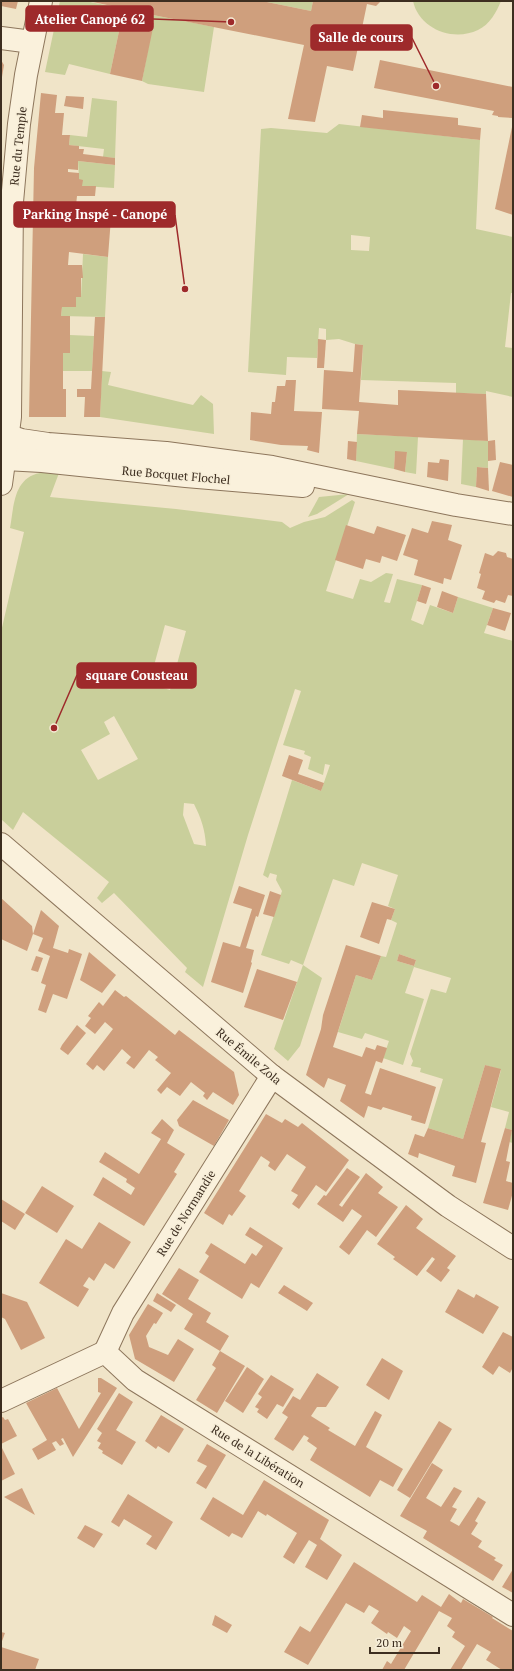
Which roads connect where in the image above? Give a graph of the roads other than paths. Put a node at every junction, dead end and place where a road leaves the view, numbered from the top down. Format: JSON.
{"nodes":[{"id":1,"x":40,"y":1,"type":"edge"},
{"id":2,"x":1,"y":38,"type":"edge"},
{"id":3,"x":32,"y":42,"type":"junction"},
{"id":4,"x":9,"y":436,"type":"junction"},
{"id":5,"x":101,"y":450,"type":"junction"},
{"id":6,"x":5,"y":459,"type":"junction"},
{"id":7,"x":64,"y":464,"type":"junction"},
{"id":8,"x":1,"y":484,"type":"edge"},
{"id":9,"x":346,"y":484,"type":"junction"},
{"id":10,"x":513,"y":514,"type":"edge"},
{"id":11,"x":1,"y":844,"type":"edge"},
{"id":12,"x":272,"y":1076,"type":"junction"},
{"id":13,"x":513,"y":1248,"type":"edge"},
{"id":14,"x":105,"y":1352,"type":"junction"},
{"id":15,"x":1,"y":1401,"type":"edge"},
{"id":16,"x":513,"y":1615,"type":"edge"}],
"edges":[{"from":1,"to":3,"type":"street","name":"Rue du Temple"},
{"from":2,"to":3,"type":"street"},
{"from":3,"to":4,"type":"street","name":"Rue du Temple"},
{"from":4,"to":5,"type":"street","name":"Rue Bocquet Flochel"},
{"from":4,"to":6,"type":"street","name":"Rue du Temple"},
{"from":5,"to":7,"type":"street"},
{"from":5,"to":9,"type":"street","name":"Rue Bocquet Flochel"},
{"from":6,"to":7,"type":"street","name":"Rue Bocquet Flochel"},
{"from":6,"to":8,"type":"street","name":"Rue du Temple"},
{"from":7,"to":9,"type":"street","name":"Rue Bocquet Flochel"},
{"from":9,"to":10,"type":"street","name":"Rue Bocquet Flochel"},
{"from":11,"to":12,"type":"street","name":"Rue Émile Zola"},
{"from":12,"to":13,"type":"street","name":"Rue Émile Zola"},
{"from":12,"to":14,"type":"street","name":"Rue de Normandie"},
{"from":14,"to":15,"type":"street"},
{"from":14,"to":16,"type":"street","name":"Rue de la Libération"}]}
